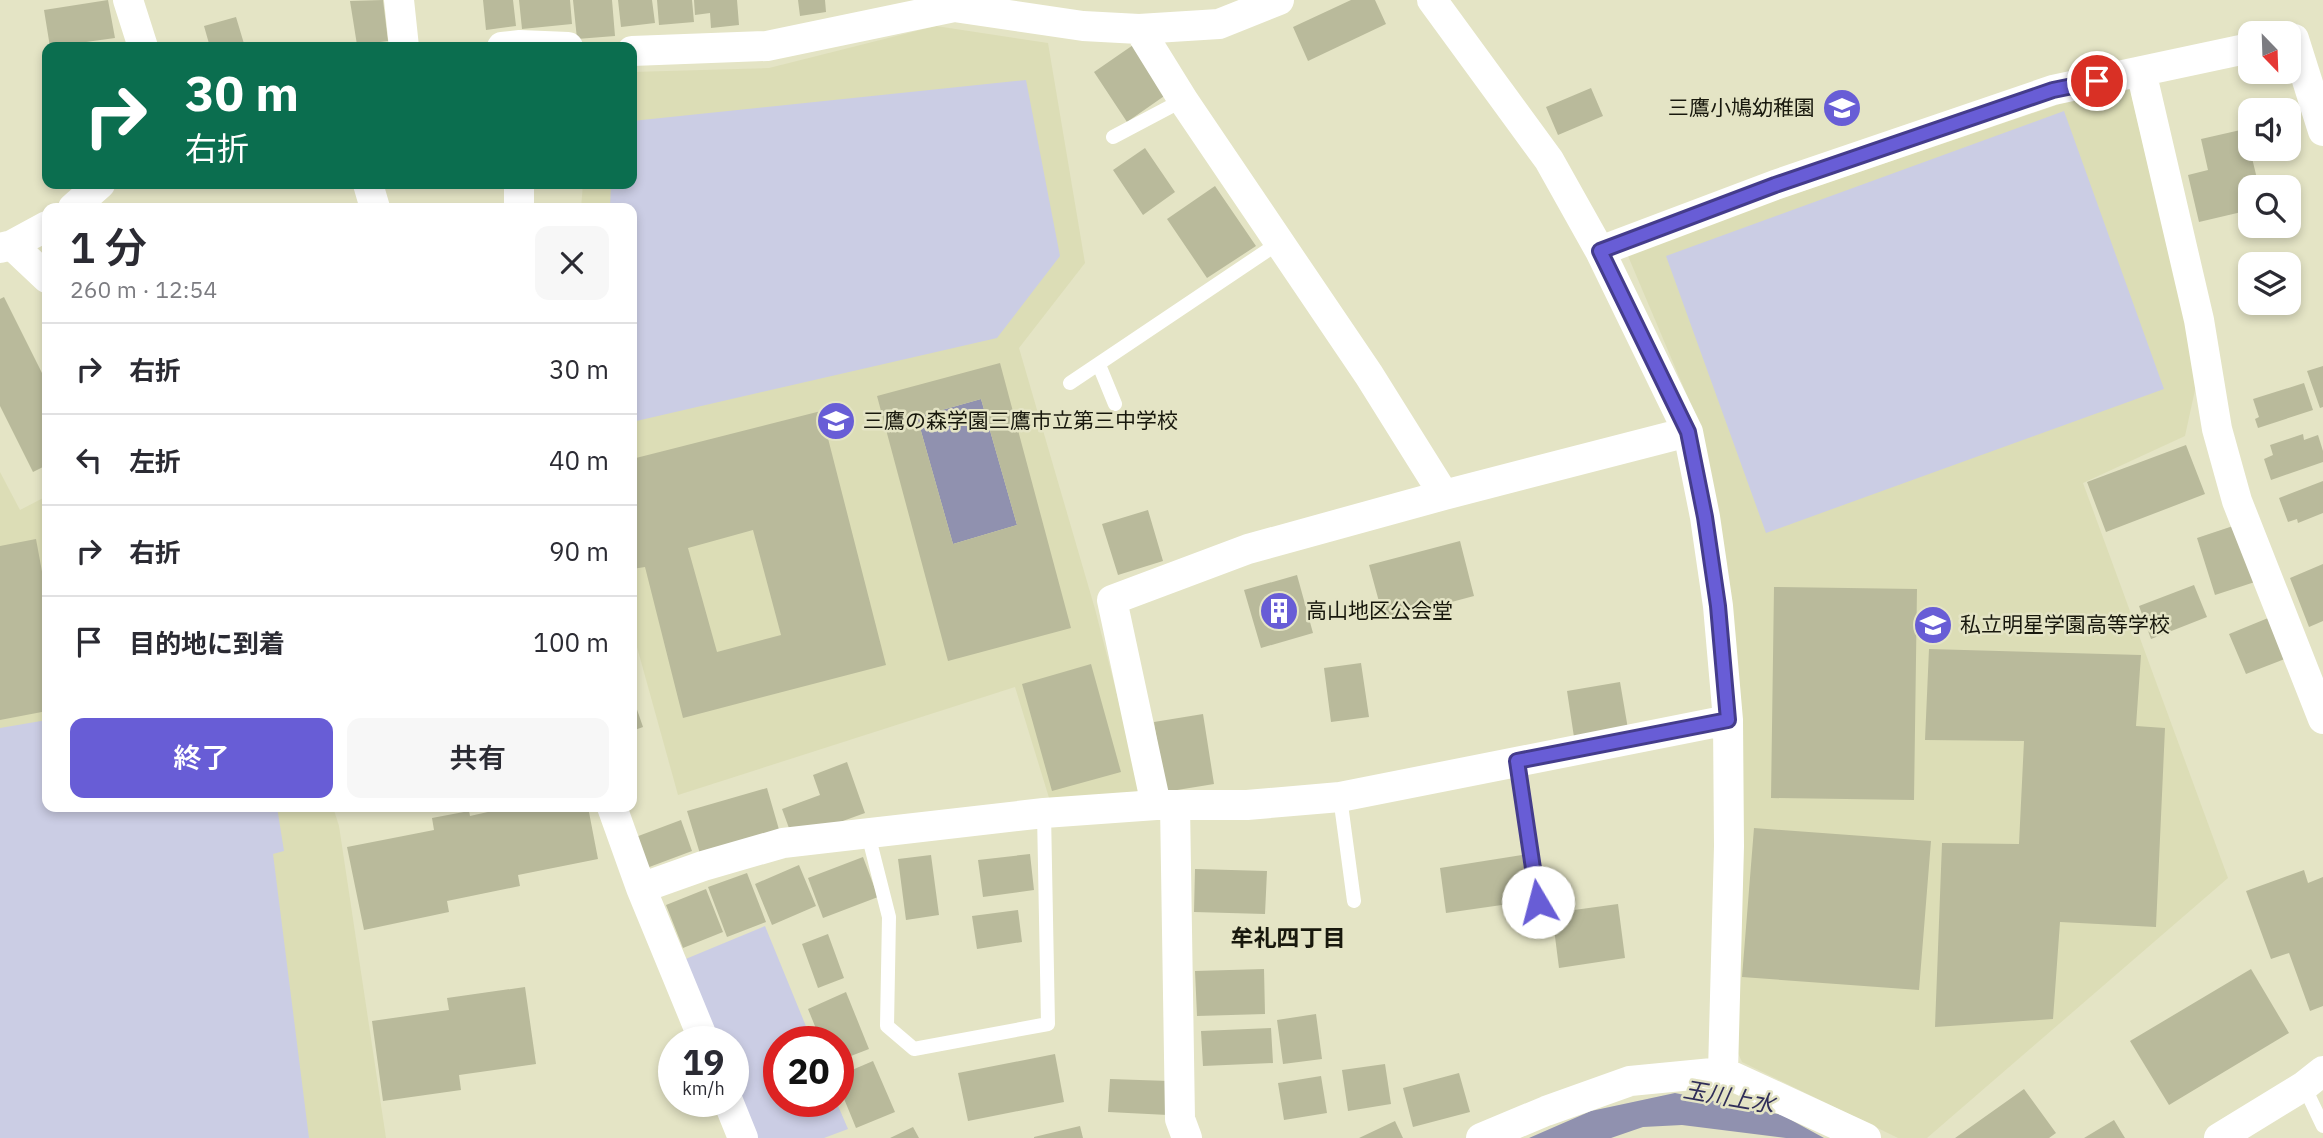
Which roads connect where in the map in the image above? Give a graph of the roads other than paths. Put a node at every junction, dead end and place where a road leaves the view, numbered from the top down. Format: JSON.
{"nodes":[{"id":1,"x":399,"y":0,"type":"edge"},
{"id":2,"x":1279,"y":0,"type":"edge"},
{"id":3,"x":1432,"y":0,"type":"edge"},
{"id":4,"x":131,"y":1,"type":"edge"},
{"id":5,"x":954,"y":4,"type":"edge"},
{"id":6,"x":1139,"y":29,"type":"junction"},
{"id":7,"x":142,"y":42,"type":"edge"},
{"id":8,"x":403,"y":42,"type":"edge"},
{"id":9,"x":637,"y":51,"type":"edge"},
{"id":10,"x":2238,"y":51,"type":"edge"},
{"id":11,"x":2301,"y":61,"type":"edge"},
{"id":12,"x":2141,"y":71,"type":"junction"},
{"id":13,"x":1183,"y":100,"type":"junction"},
{"id":14,"x":2323,"y":131,"type":"edge"},
{"id":15,"x":1113,"y":137,"type":"dead end"},
{"id":16,"x":94,"y":189,"type":"edge"},
{"id":17,"x":79,"y":203,"type":"edge"},
{"id":18,"x":42,"y":228,"type":"edge"},
{"id":19,"x":1280,"y":242,"type":"junction"},
{"id":20,"x":6,"y":246,"type":"edge"},
{"id":21,"x":1600,"y":251,"type":"junction"},
{"id":22,"x":42,"y":274,"type":"edge"},
{"id":23,"x":1099,"y":365,"type":"junction"},
{"id":24,"x":1070,"y":383,"type":"dead end"},
{"id":25,"x":1115,"y":404,"type":"dead end"},
{"id":26,"x":1688,"y":432,"type":"junction"},
{"id":27,"x":1444,"y":495,"type":"junction"},
{"id":28,"x":2323,"y":719,"type":"edge"},
{"id":29,"x":1728,"y":720,"type":"junction"},
{"id":30,"x":1517,"y":761,"type":"junction"},
{"id":31,"x":1340,"y":797,"type":"junction"},
{"id":32,"x":1166,"y":805,"type":"junction"},
{"id":33,"x":614,"y":812,"type":"edge"},
{"id":34,"x":1044,"y":813,"type":"junction"},
{"id":35,"x":868,"y":834,"type":"junction"},
{"id":36,"x":641,"y":888,"type":"junction"},
{"id":37,"x":1353,"y":901,"type":"dead end"},
{"id":38,"x":1538,"y":902,"type":"dead end"},
{"id":39,"x":698,"y":1026,"type":"edge"},
{"id":40,"x":1723,"y":1072,"type":"junction"},
{"id":41,"x":2314,"y":1079,"type":"edge"},
{"id":42,"x":734,"y":1117,"type":"edge"},
{"id":43,"x":2323,"y":1126,"type":"edge"},
{"id":44,"x":743,"y":1138,"type":"edge"},
{"id":45,"x":1187,"y":1138,"type":"edge"},
{"id":46,"x":1481,"y":1138,"type":"edge"},
{"id":47,"x":1866,"y":1138,"type":"edge"},
{"id":48,"x":2219,"y":1138,"type":"edge"}],
"edges":[{"from":1,"to":8,"type":"street"},
{"from":2,"to":6,"type":"street"},
{"from":3,"to":21,"type":"street"},
{"from":4,"to":7,"type":"street"},
{"from":5,"to":6,"type":"street"},
{"from":5,"to":9,"type":"street"},
{"from":6,"to":13,"type":"street"},
{"from":10,"to":12,"type":"street"},
{"from":11,"to":14,"type":"street"},
{"from":12,"to":21,"type":"street"},
{"from":12,"to":28,"type":"street"},
{"from":13,"to":15,"type":"lane"},
{"from":13,"to":19,"type":"street"},
{"from":16,"to":17,"type":"street"},
{"from":18,"to":20,"type":"street"},
{"from":19,"to":23,"type":"lane"},
{"from":19,"to":27,"type":"street"},
{"from":20,"to":22,"type":"street"},
{"from":21,"to":26,"type":"street"},
{"from":23,"to":24,"type":"lane"},
{"from":23,"to":25,"type":"lane"},
{"from":26,"to":27,"type":"street"},
{"from":26,"to":29,"type":"street"},
{"from":27,"to":32,"type":"street"},
{"from":29,"to":30,"type":"street"},
{"from":29,"to":40,"type":"street"},
{"from":30,"to":31,"type":"street"},
{"from":30,"to":38,"type":"lane"},
{"from":31,"to":32,"type":"street"},
{"from":31,"to":37,"type":"lane"},
{"from":32,"to":34,"type":"street"},
{"from":32,"to":45,"type":"street"},
{"from":33,"to":36,"type":"street"},
{"from":34,"to":35,"type":"street"},
{"from":34,"to":35,"type":"lane"},
{"from":35,"to":36,"type":"street"},
{"from":36,"to":39,"type":"street"},
{"from":40,"to":46,"type":"street"},
{"from":40,"to":47,"type":"street"},
{"from":41,"to":43,"type":"lane"},
{"from":41,"to":48,"type":"street"},
{"from":42,"to":44,"type":"street"}]}
